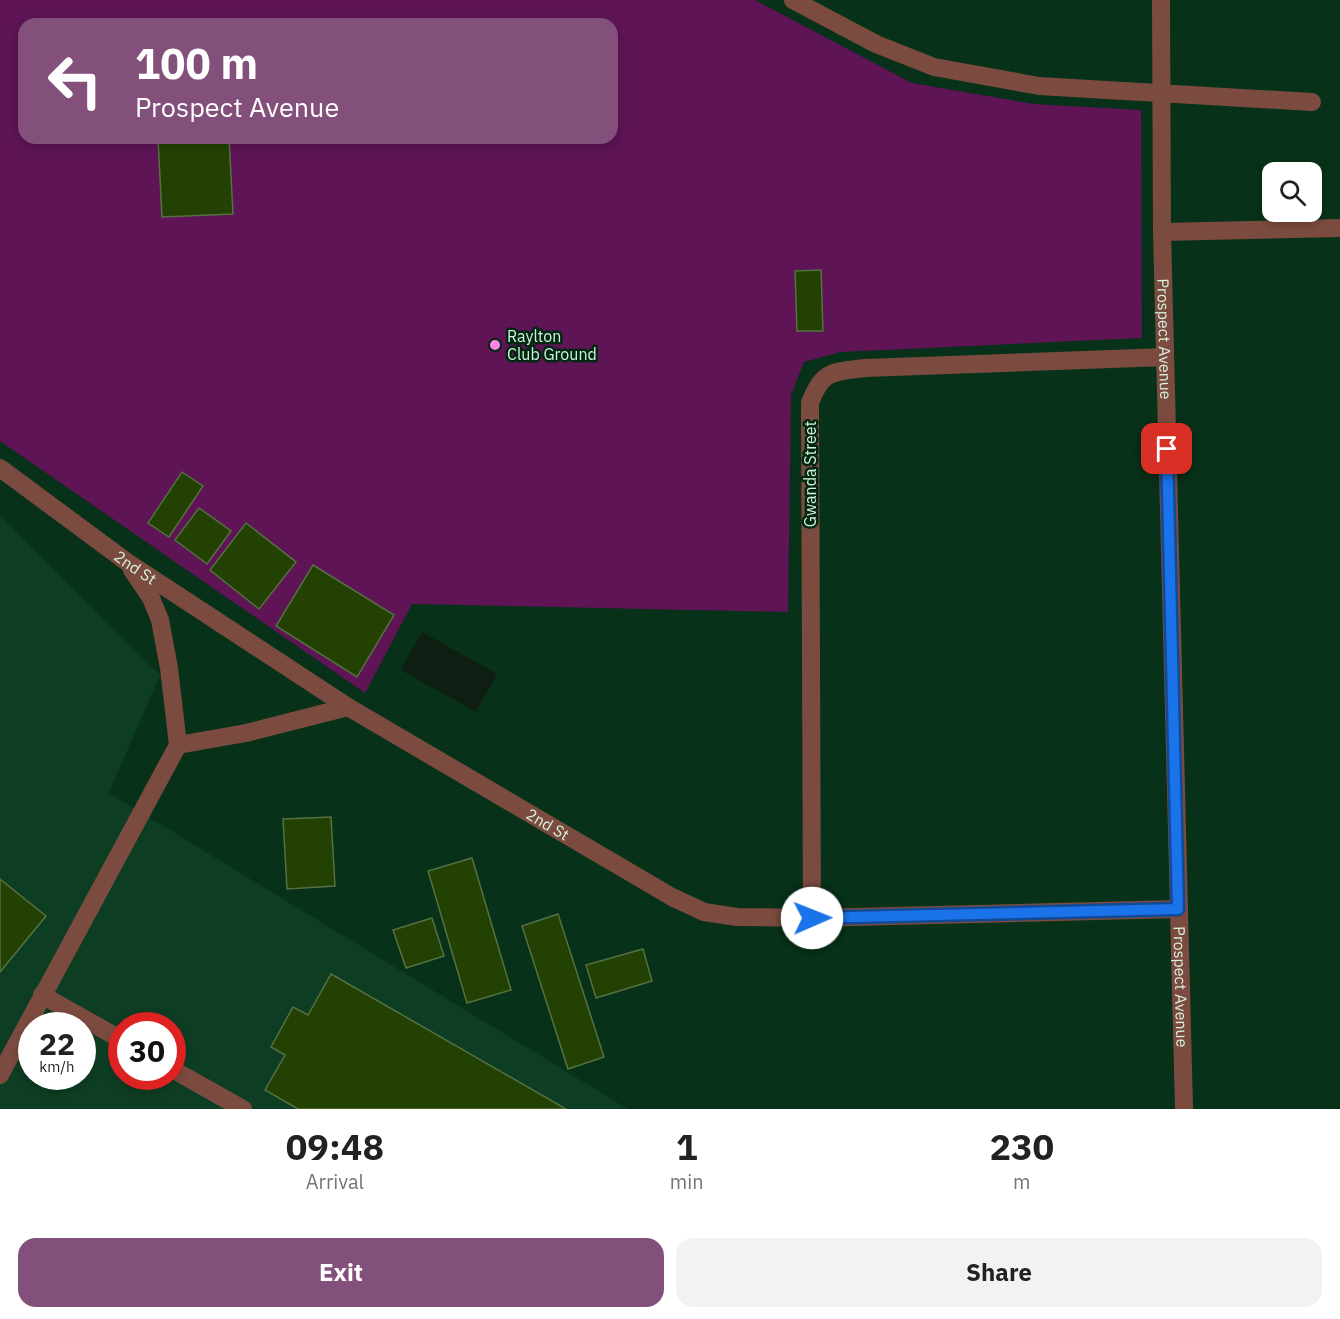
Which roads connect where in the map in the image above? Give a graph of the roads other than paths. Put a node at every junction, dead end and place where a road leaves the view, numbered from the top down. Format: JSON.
{"nodes":[{"id":1,"x":793,"y":0,"type":"edge"},
{"id":2,"x":1161,"y":0,"type":"edge"},
{"id":3,"x":1163,"y":95,"type":"junction"},
{"id":4,"x":1312,"y":102,"type":"dead end"},
{"id":5,"x":1340,"y":228,"type":"edge"},
{"id":6,"x":1162,"y":232,"type":"junction"},
{"id":7,"x":1165,"y":357,"type":"junction"},
{"id":8,"x":0,"y":468,"type":"edge"},
{"id":9,"x":127,"y":562,"type":"junction"},
{"id":10,"x":348,"y":707,"type":"junction"},
{"id":11,"x":178,"y":745,"type":"junction"},
{"id":12,"x":1178,"y":909,"type":"junction"},
{"id":13,"x":812,"y":918,"type":"junction"},
{"id":14,"x":42,"y":995,"type":"junction"},
{"id":15,"x":108,"y":1032,"type":"edge"},
{"id":16,"x":0,"y":1075,"type":"edge"},
{"id":17,"x":186,"y":1077,"type":"edge"},
{"id":18,"x":243,"y":1109,"type":"edge"},
{"id":19,"x":1184,"y":1109,"type":"edge"}],
"edges":[{"from":1,"to":3,"type":"street"},
{"from":2,"to":3,"type":"street","name":"Prospect Avenue"},
{"from":3,"to":4,"type":"street"},
{"from":3,"to":6,"type":"street","name":"Prospect Avenue"},
{"from":5,"to":6,"type":"street"},
{"from":6,"to":7,"type":"street","name":"Prospect Avenue"},
{"from":7,"to":12,"type":"street","name":"Prospect Avenue"},
{"from":7,"to":13,"type":"street","name":"Gwanda Street"},
{"from":8,"to":9,"type":"street","name":"2nd St"},
{"from":9,"to":10,"type":"street","name":"2nd St"},
{"from":9,"to":11,"type":"street"},
{"from":10,"to":11,"type":"street"},
{"from":10,"to":13,"type":"street","name":"2nd St"},
{"from":11,"to":14,"type":"street"},
{"from":12,"to":13,"type":"street","name":"2nd St"},
{"from":12,"to":19,"type":"street","name":"Prospect Avenue"},
{"from":14,"to":15,"type":"street"},
{"from":14,"to":16,"type":"street"},
{"from":17,"to":18,"type":"street"}]}
